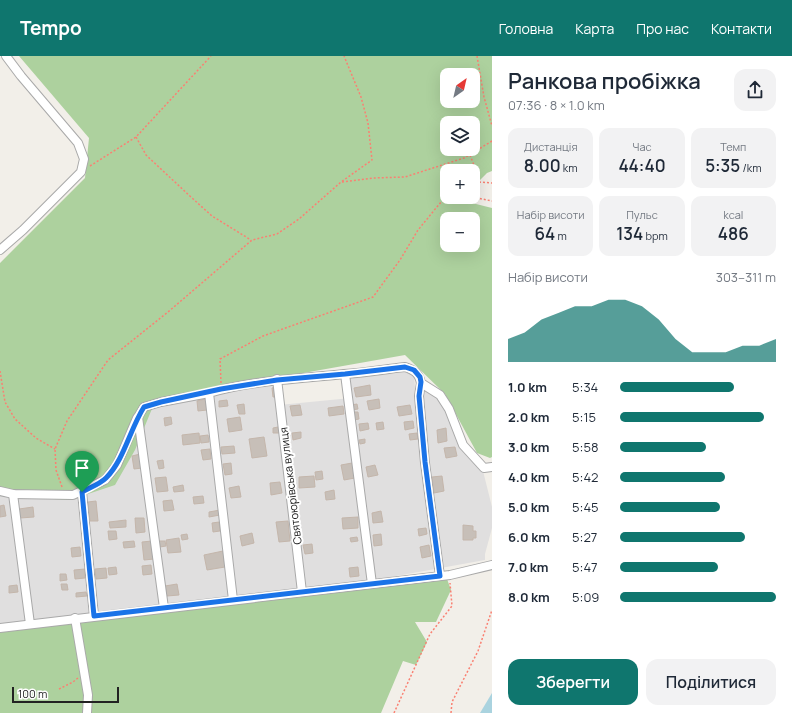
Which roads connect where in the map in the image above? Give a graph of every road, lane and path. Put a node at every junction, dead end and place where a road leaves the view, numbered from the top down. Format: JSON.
{"nodes":[{"id":1,"x":6,"y":56,"type":"edge"},
{"id":2,"x":211,"y":56,"type":"edge"},
{"id":3,"x":344,"y":56,"type":"edge"},
{"id":4,"x":477,"y":56,"type":"edge"},
{"id":5,"x":492,"y":126,"type":"edge"},
{"id":6,"x":136,"y":137,"type":"junction"},
{"id":7,"x":492,"y":141,"type":"edge"},
{"id":8,"x":480,"y":149,"type":"edge"},
{"id":9,"x":468,"y":156,"type":"edge"},
{"id":10,"x":81,"y":172,"type":"junction"},
{"id":11,"x":340,"y":182,"type":"junction"},
{"id":12,"x":480,"y":182,"type":"edge"},
{"id":13,"x":492,"y":183,"type":"edge"},
{"id":14,"x":480,"y":200,"type":"edge"},
{"id":15,"x":492,"y":201,"type":"edge"},
{"id":16,"x":440,"y":203,"type":"edge"},
{"id":17,"x":252,"y":240,"type":"junction"},
{"id":18,"x":0,"y":250,"type":"edge"},
{"id":19,"x":0,"y":371,"type":"edge"},
{"id":20,"x":345,"y":374,"type":"junction"},
{"id":21,"x":277,"y":380,"type":"junction"},
{"id":22,"x":421,"y":382,"type":"junction"},
{"id":23,"x":221,"y":389,"type":"junction"},
{"id":24,"x":209,"y":392,"type":"junction"},
{"id":25,"x":138,"y":417,"type":"junction"},
{"id":26,"x":55,"y":449,"type":"junction"},
{"id":27,"x":492,"y":466,"type":"edge"},
{"id":28,"x":0,"y":491,"type":"edge"},
{"id":29,"x":82,"y":492,"type":"junction"},
{"id":30,"x":13,"y":494,"type":"junction"},
{"id":31,"x":72,"y":496,"type":"junction"},
{"id":32,"x":492,"y":565,"type":"edge"},
{"id":33,"x":450,"y":575,"type":"junction"},
{"id":34,"x":440,"y":576,"type":"junction"},
{"id":35,"x":372,"y":584,"type":"junction"},
{"id":36,"x":302,"y":592,"type":"junction"},
{"id":37,"x":232,"y":600,"type":"junction"},
{"id":38,"x":164,"y":608,"type":"junction"},
{"id":39,"x":492,"y":610,"type":"edge"},
{"id":40,"x":94,"y":616,"type":"junction"},
{"id":41,"x":75,"y":618,"type":"junction"},
{"id":42,"x":30,"y":624,"type":"junction"},
{"id":43,"x":0,"y":628,"type":"edge"},
{"id":44,"x":84,"y":670,"type":"junction"},
{"id":45,"x":59,"y":689,"type":"dead end"},
{"id":46,"x":87,"y":713,"type":"edge"},
{"id":47,"x":394,"y":713,"type":"edge"},
{"id":48,"x":450,"y":713,"type":"edge"}],
"edges":[{"from":1,"to":10,"type":"street"},
{"from":2,"to":6,"type":"path"},
{"from":3,"to":11,"type":"path"},
{"from":4,"to":5,"type":"path"},
{"from":6,"to":10,"type":"path"},
{"from":6,"to":17,"type":"path"},
{"from":7,"to":8,"type":"path"},
{"from":9,"to":11,"type":"path"},
{"from":10,"to":18,"type":"street"},
{"from":11,"to":17,"type":"path"},
{"from":12,"to":13,"type":"path"},
{"from":14,"to":15,"type":"path"},
{"from":16,"to":23,"type":"path"},
{"from":17,"to":26,"type":"path"},
{"from":19,"to":26,"type":"path"},
{"from":20,"to":21,"type":"street"},
{"from":20,"to":22,"type":"street"},
{"from":20,"to":35,"type":"street"},
{"from":21,"to":23,"type":"street"},
{"from":21,"to":36,"type":"street","name":"Святоюрівська вулиця"},
{"from":22,"to":27,"type":"street"},
{"from":22,"to":34,"type":"street"},
{"from":23,"to":24,"type":"street"},
{"from":24,"to":25,"type":"street"},
{"from":24,"to":37,"type":"street"},
{"from":25,"to":29,"type":"street"},
{"from":25,"to":38,"type":"street"},
{"from":26,"to":31,"type":"path"},
{"from":28,"to":30,"type":"street"},
{"from":29,"to":31,"type":"street"},
{"from":29,"to":40,"type":"street"},
{"from":30,"to":31,"type":"street"},
{"from":30,"to":42,"type":"street"},
{"from":32,"to":33,"type":"street"},
{"from":33,"to":34,"type":"street"},
{"from":33,"to":47,"type":"path"},
{"from":34,"to":35,"type":"street"},
{"from":35,"to":36,"type":"street"},
{"from":36,"to":37,"type":"street"},
{"from":37,"to":38,"type":"street"},
{"from":38,"to":40,"type":"street"},
{"from":39,"to":48,"type":"path"},
{"from":40,"to":41,"type":"street"},
{"from":41,"to":42,"type":"street"},
{"from":41,"to":44,"type":"street"},
{"from":42,"to":43,"type":"street"},
{"from":44,"to":45,"type":"path"},
{"from":44,"to":46,"type":"street"}]}
